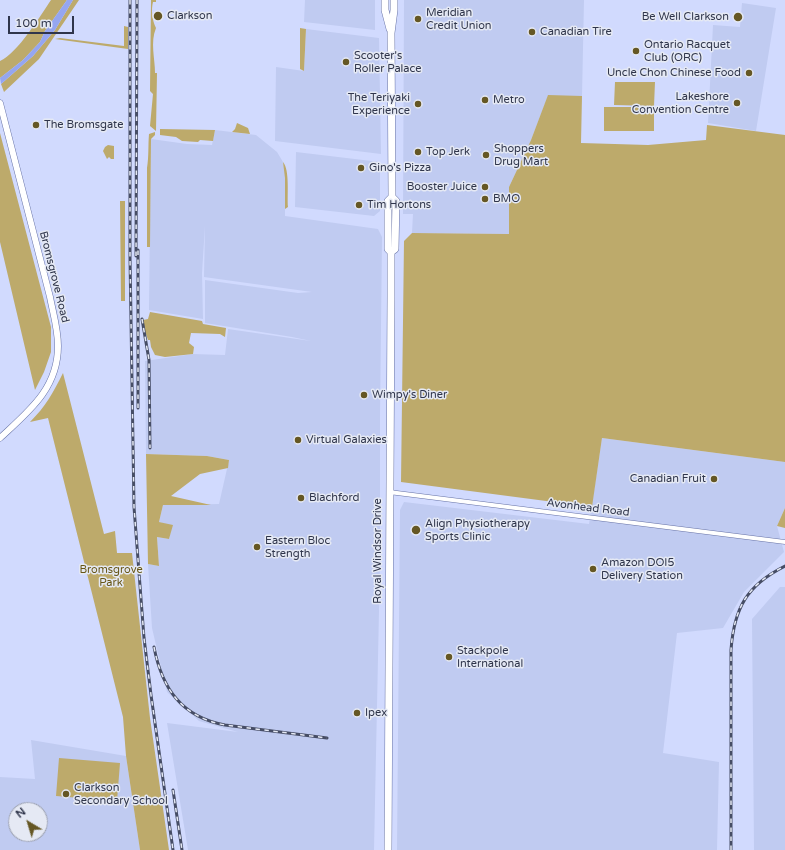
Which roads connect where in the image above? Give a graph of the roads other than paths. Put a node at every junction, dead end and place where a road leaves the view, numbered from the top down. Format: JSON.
{"nodes":[{"id":1,"x":385,"y":0,"type":"edge"},
{"id":2,"x":394,"y":0,"type":"edge"},
{"id":3,"x":390,"y":33,"type":"junction"},
{"id":4,"x":0,"y":103,"type":"edge"},
{"id":5,"x":0,"y":438,"type":"edge"},
{"id":6,"x":389,"y":492,"type":"junction"},
{"id":7,"x":785,"y":542,"type":"edge"},
{"id":8,"x":388,"y":850,"type":"edge"}],
"edges":[{"from":1,"to":3,"type":"main road","name":"Royal Windsor Drive"},
{"from":2,"to":3,"type":"main road","name":"Royal Windsor Drive"},
{"from":3,"to":6,"type":"main road","name":"Royal Windsor Drive"},
{"from":4,"to":5,"type":"street","name":"Bromsgrove Road"},
{"from":6,"to":7,"type":"street","name":"Avonhead Road"},
{"from":6,"to":8,"type":"main road","name":"Royal Windsor Drive"}]}
